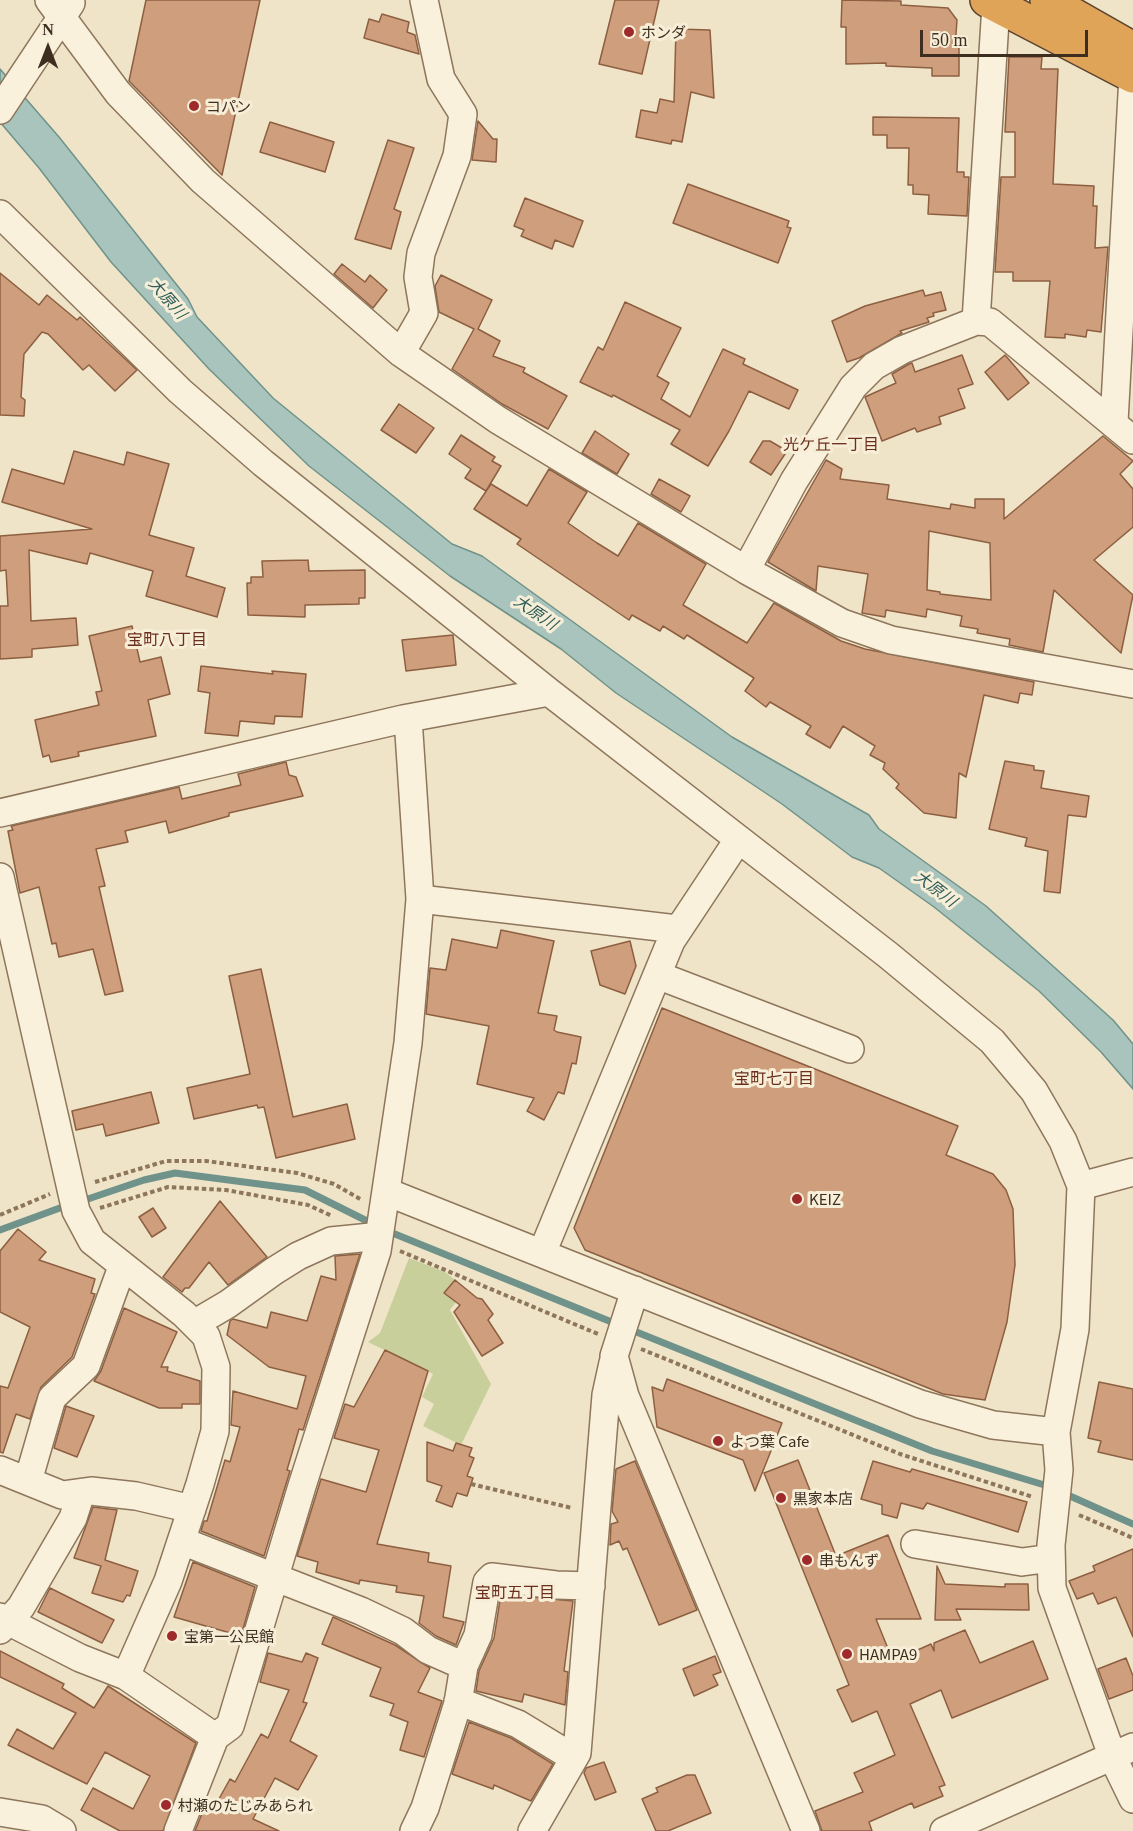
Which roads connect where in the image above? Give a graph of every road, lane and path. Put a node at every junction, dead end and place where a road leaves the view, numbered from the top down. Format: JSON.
{"nodes":[{"id":1,"x":424,"y":0,"type":"edge"},
{"id":2,"x":1047,"y":0,"type":"edge"},
{"id":3,"x":991,"y":2,"type":"edge"},
{"id":4,"x":60,"y":11,"type":"edge"},
{"id":5,"x":1133,"y":49,"type":"edge"},
{"id":6,"x":1133,"y":76,"type":"edge"},
{"id":7,"x":0,"y":110,"type":"edge"},
{"id":8,"x":0,"y":214,"type":"edge"},
{"id":9,"x":976,"y":321,"type":"junction"},
{"id":10,"x":401,"y":353,"type":"junction"},
{"id":11,"x":1124,"y":431,"type":"edge"},
{"id":12,"x":746,"y":570,"type":"junction"},
{"id":13,"x":1133,"y":684,"type":"edge"},
{"id":14,"x":549,"y":692,"type":"junction"},
{"id":15,"x":408,"y":718,"type":"junction"},
{"id":16,"x":0,"y":813,"type":"edge"},
{"id":17,"x":738,"y":840,"type":"junction"},
{"id":18,"x":0,"y":877,"type":"edge"},
{"id":19,"x":420,"y":899,"type":"junction"},
{"id":20,"x":677,"y":929,"type":"junction"},
{"id":21,"x":657,"y":975,"type":"junction"},
{"id":22,"x":850,"y":1049,"type":"dead end"},
{"id":23,"x":1133,"y":1172,"type":"edge"},
{"id":24,"x":1082,"y":1186,"type":"junction"},
{"id":25,"x":74,"y":1200,"type":"junction"},
{"id":26,"x":0,"y":1215,"type":"edge"},
{"id":27,"x":381,"y":1222,"type":"junction"},
{"id":28,"x":542,"y":1253,"type":"junction"},
{"id":29,"x":122,"y":1267,"type":"junction"},
{"id":30,"x":633,"y":1298,"type":"junction"},
{"id":31,"x":194,"y":1324,"type":"junction"},
{"id":32,"x":616,"y":1345,"type":"junction"},
{"id":33,"x":1056,"y":1432,"type":"junction"},
{"id":34,"x":0,"y":1470,"type":"edge"},
{"id":35,"x":28,"y":1481,"type":"junction"},
{"id":36,"x":471,"y":1484,"type":"dead end"},
{"id":37,"x":81,"y":1493,"type":"junction"},
{"id":38,"x":1055,"y":1505,"type":"junction"},
{"id":39,"x":192,"y":1509,"type":"junction"},
{"id":40,"x":596,"y":1514,"type":"junction"},
{"id":41,"x":1133,"y":1539,"type":"edge"},
{"id":42,"x":182,"y":1541,"type":"junction"},
{"id":43,"x":915,"y":1544,"type":"dead end"},
{"id":44,"x":1051,"y":1558,"type":"junction"},
{"id":45,"x":274,"y":1579,"type":"junction"},
{"id":46,"x":591,"y":1586,"type":"junction"},
{"id":47,"x":3,"y":1623,"type":"edge"},
{"id":48,"x":464,"y":1666,"type":"junction"},
{"id":49,"x":126,"y":1676,"type":"junction"},
{"id":50,"x":458,"y":1701,"type":"junction"},
{"id":51,"x":215,"y":1737,"type":"junction"},
{"id":52,"x":1123,"y":1753,"type":"edge"},
{"id":53,"x":574,"y":1758,"type":"junction"},
{"id":54,"x":1133,"y":1798,"type":"edge"},
{"id":55,"x":0,"y":1812,"type":"edge"},
{"id":56,"x":62,"y":1831,"type":"edge"},
{"id":57,"x":178,"y":1831,"type":"edge"},
{"id":58,"x":414,"y":1831,"type":"edge"},
{"id":59,"x":532,"y":1831,"type":"edge"},
{"id":60,"x":806,"y":1831,"type":"edge"},
{"id":61,"x":944,"y":1831,"type":"edge"}],
"edges":[{"from":1,"to":10,"type":"street"},
{"from":2,"to":5,"type":"highway"},
{"from":3,"to":6,"type":"highway"},
{"from":3,"to":9,"type":"street"},
{"from":4,"to":7,"type":"street"},
{"from":4,"to":10,"type":"street"},
{"from":6,"to":11,"type":"street"},
{"from":8,"to":14,"type":"street"},
{"from":9,"to":11,"type":"street"},
{"from":9,"to":12,"type":"street"},
{"from":10,"to":12,"type":"street"},
{"from":12,"to":13,"type":"street"},
{"from":14,"to":15,"type":"street"},
{"from":14,"to":17,"type":"street"},
{"from":15,"to":16,"type":"street"},
{"from":15,"to":19,"type":"street"},
{"from":17,"to":20,"type":"street"},
{"from":17,"to":24,"type":"street"},
{"from":18,"to":25,"type":"street"},
{"from":19,"to":20,"type":"street"},
{"from":19,"to":27,"type":"street"},
{"from":20,"to":21,"type":"street"},
{"from":21,"to":22,"type":"street"},
{"from":21,"to":28,"type":"street"},
{"from":23,"to":24,"type":"street"},
{"from":24,"to":33,"type":"street"},
{"from":25,"to":26,"type":"path"},
{"from":25,"to":27,"type":"path"},
{"from":25,"to":27,"type":"path"},
{"from":25,"to":29,"type":"street"},
{"from":27,"to":28,"type":"street"},
{"from":27,"to":31,"type":"street"},
{"from":27,"to":32,"type":"path"},
{"from":27,"to":45,"type":"street"},
{"from":28,"to":30,"type":"street"},
{"from":29,"to":31,"type":"street"},
{"from":29,"to":35,"type":"street"},
{"from":30,"to":32,"type":"street"},
{"from":30,"to":33,"type":"street"},
{"from":31,"to":39,"type":"street"},
{"from":32,"to":38,"type":"path"},
{"from":32,"to":40,"type":"street"},
{"from":32,"to":60,"type":"street"},
{"from":33,"to":38,"type":"street"},
{"from":34,"to":35,"type":"street"},
{"from":35,"to":37,"type":"street"},
{"from":36,"to":40,"type":"path"},
{"from":37,"to":39,"type":"street"},
{"from":37,"to":47,"type":"street"},
{"from":38,"to":41,"type":"path"},
{"from":38,"to":44,"type":"street"},
{"from":39,"to":42,"type":"street"},
{"from":40,"to":46,"type":"street"},
{"from":42,"to":45,"type":"street"},
{"from":42,"to":49,"type":"street"},
{"from":43,"to":44,"type":"street"},
{"from":44,"to":52,"type":"street"},
{"from":45,"to":48,"type":"street"},
{"from":45,"to":51,"type":"street"},
{"from":46,"to":48,"type":"street"},
{"from":46,"to":53,"type":"street"},
{"from":47,"to":49,"type":"street"},
{"from":48,"to":50,"type":"street"},
{"from":49,"to":51,"type":"street"},
{"from":50,"to":53,"type":"street"},
{"from":50,"to":58,"type":"street"},
{"from":51,"to":57,"type":"street"},
{"from":52,"to":54,"type":"street"},
{"from":52,"to":61,"type":"street"},
{"from":53,"to":59,"type":"street"},
{"from":55,"to":56,"type":"street"}]}
